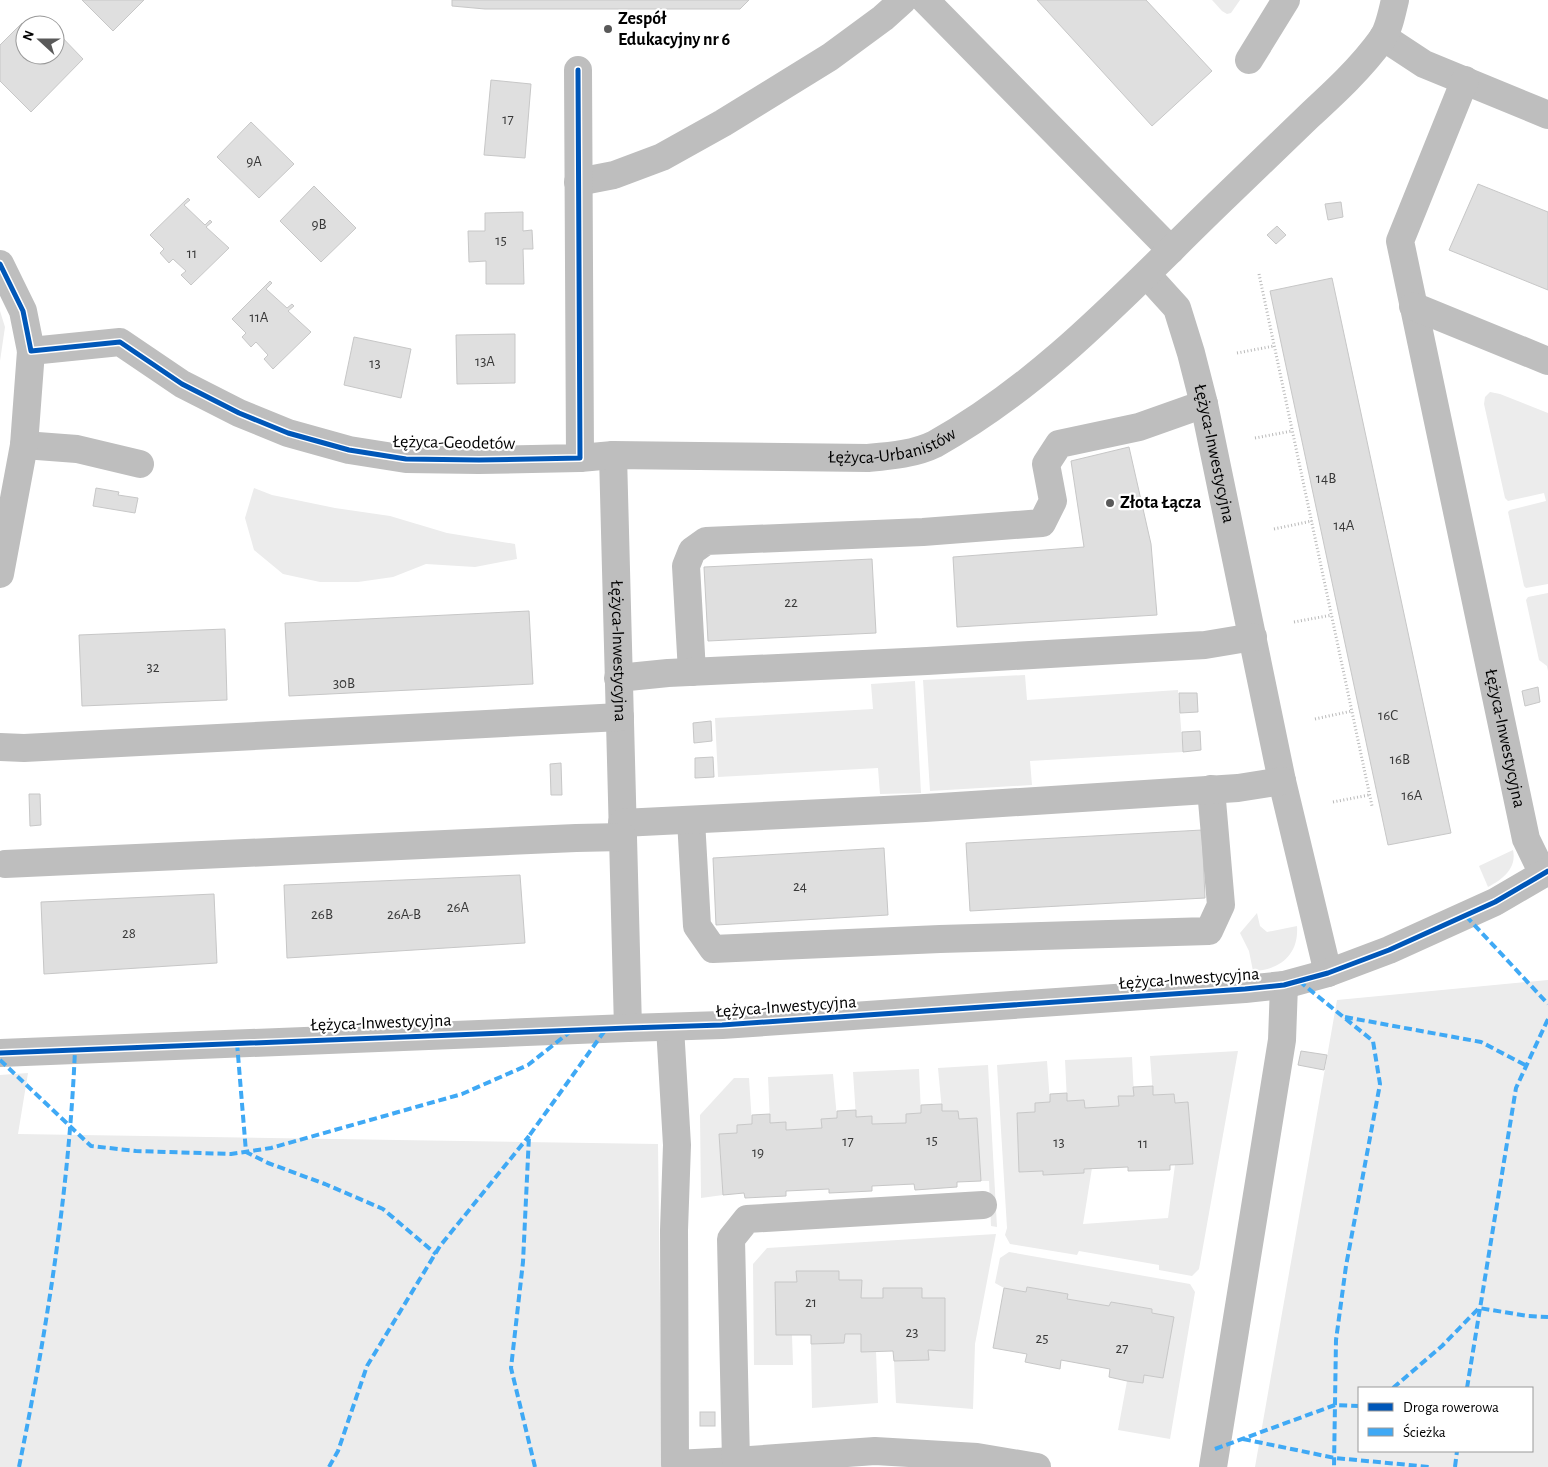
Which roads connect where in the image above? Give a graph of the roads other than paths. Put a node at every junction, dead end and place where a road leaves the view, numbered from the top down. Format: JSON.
{"nodes":[{"id":1,"x":903,"y":0,"type":"edge"},
{"id":2,"x":925,"y":0,"type":"edge"},
{"id":3,"x":1286,"y":0,"type":"edge"},
{"id":4,"x":1395,"y":0,"type":"edge"},
{"id":5,"x":1383,"y":37,"type":"junction"},
{"id":6,"x":1249,"y":60,"type":"dead end"},
{"id":7,"x":578,"y":70,"type":"dead end"},
{"id":8,"x":1464,"y":80,"type":"junction"},
{"id":9,"x":1548,"y":115,"type":"edge"},
{"id":10,"x":578,"y":182,"type":"junction"},
{"id":11,"x":1171,"y":250,"type":"junction"},
{"id":12,"x":0,"y":264,"type":"edge"},
{"id":13,"x":1147,"y":275,"type":"junction"},
{"id":14,"x":1413,"y":306,"type":"junction"},
{"id":15,"x":31,"y":351,"type":"junction"},
{"id":16,"x":1548,"y":360,"type":"edge"},
{"id":17,"x":1204,"y":404,"type":"junction"},
{"id":18,"x":24,"y":445,"type":"junction"},
{"id":19,"x":613,"y":455,"type":"junction"},
{"id":20,"x":580,"y":458,"type":"junction"},
{"id":21,"x":140,"y":464,"type":"dead end"},
{"id":22,"x":0,"y":574,"type":"edge"},
{"id":23,"x":1253,"y":637,"type":"junction"},
{"id":24,"x":692,"y":672,"type":"junction"},
{"id":25,"x":618,"y":678,"type":"junction"},
{"id":26,"x":620,"y":717,"type":"junction"},
{"id":27,"x":0,"y":747,"type":"edge"},
{"id":28,"x":1282,"y":781,"type":"junction"},
{"id":29,"x":1211,"y":789,"type":"junction"},
{"id":30,"x":691,"y":820,"type":"junction"},
{"id":31,"x":622,"y":830,"type":"junction"},
{"id":32,"x":5,"y":864,"type":"dead end"},
{"id":33,"x":1546,"y":873,"type":"edge"},
{"id":34,"x":1328,"y":973,"type":"junction"},
{"id":35,"x":1284,"y":984,"type":"junction"},
{"id":36,"x":670,"y":1027,"type":"junction"},
{"id":37,"x":628,"y":1028,"type":"junction"},
{"id":38,"x":0,"y":1053,"type":"edge"},
{"id":39,"x":983,"y":1205,"type":"dead end"},
{"id":40,"x":737,"y":1464,"type":"edge"},
{"id":41,"x":675,"y":1466,"type":"edge"},
{"id":42,"x":1038,"y":1467,"type":"edge"},
{"id":43,"x":1213,"y":1467,"type":"edge"}],
"edges":[{"from":1,"to":10,"type":"street"},
{"from":2,"to":11,"type":"street"},
{"from":3,"to":6,"type":"street"},
{"from":4,"to":5,"type":"street"},
{"from":5,"to":8,"type":"street"},
{"from":5,"to":11,"type":"street"},
{"from":7,"to":10,"type":"street"},
{"from":8,"to":9,"type":"street"},
{"from":8,"to":14,"type":"street","name":"Łężyca-Inwestycyjna"},
{"from":10,"to":20,"type":"street"},
{"from":11,"to":13,"type":"street"},
{"from":12,"to":15,"type":"street"},
{"from":13,"to":17,"type":"street","name":"Łężyca-Inwestycyjna"},
{"from":13,"to":19,"type":"street","name":"Łężyca-Urbanistów"},
{"from":14,"to":16,"type":"street"},
{"from":14,"to":33,"type":"street","name":"Łężyca-Inwestycyjna"},
{"from":15,"to":18,"type":"street"},
{"from":15,"to":20,"type":"street","name":"Łężyca-Geodetów"},
{"from":17,"to":23,"type":"street","name":"Łężyca-Inwestycyjna"},
{"from":17,"to":24,"type":"street"},
{"from":18,"to":21,"type":"street"},
{"from":18,"to":22,"type":"street"},
{"from":19,"to":20,"type":"street","name":"Łężyca-Urbanistów"},
{"from":19,"to":25,"type":"street","name":"Łężyca-Inwestycyjna"},
{"from":23,"to":24,"type":"street"},
{"from":23,"to":28,"type":"street","name":"Łężyca-Inwestycyjna"},
{"from":24,"to":25,"type":"street"},
{"from":25,"to":26,"type":"street","name":"Łężyca-Inwestycyjna"},
{"from":26,"to":27,"type":"street"},
{"from":26,"to":31,"type":"street","name":"Łężyca-Inwestycyjna"},
{"from":28,"to":29,"type":"street"},
{"from":28,"to":34,"type":"street","name":"Łężyca-Inwestycyjna"},
{"from":29,"to":30,"type":"street"},
{"from":29,"to":30,"type":"street"},
{"from":30,"to":31,"type":"street"},
{"from":31,"to":32,"type":"street"},
{"from":31,"to":37,"type":"street","name":"Łężyca-Inwestycyjna"},
{"from":33,"to":34,"type":"street","name":"Łężyca-Inwestycyjna"},
{"from":34,"to":35,"type":"street","name":"Łężyca-Inwestycyjna"},
{"from":35,"to":36,"type":"street","name":"Łężyca-Inwestycyjna"},
{"from":35,"to":43,"type":"street","name":"Łężyca-Inwestycyjna"},
{"from":36,"to":37,"type":"street","name":"Łężyca-Inwestycyjna"},
{"from":36,"to":41,"type":"street"},
{"from":37,"to":38,"type":"street","name":"Łężyca-Inwestycyjna"},
{"from":39,"to":40,"type":"street"},
{"from":40,"to":41,"type":"street"},
{"from":40,"to":42,"type":"street"}]}
